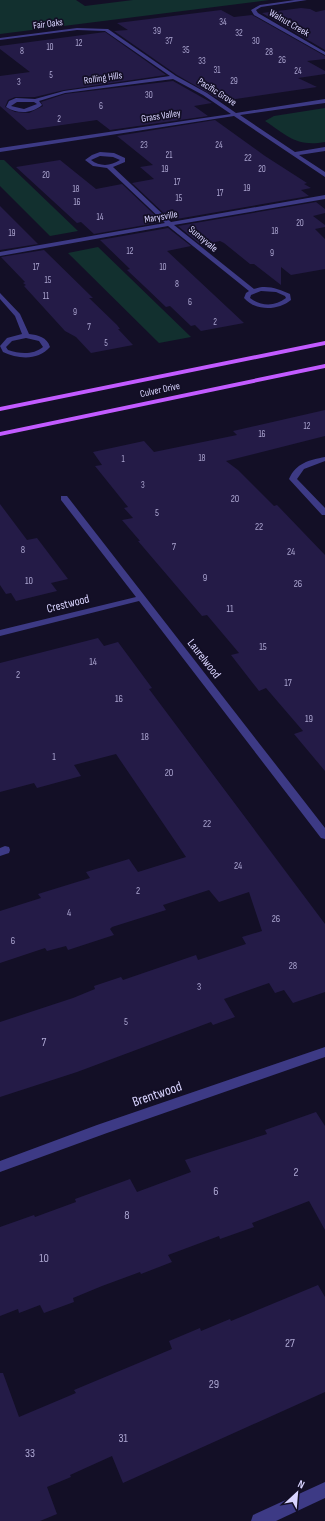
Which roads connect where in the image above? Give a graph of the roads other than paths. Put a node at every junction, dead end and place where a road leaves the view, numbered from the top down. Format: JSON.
{"nodes":[{"id":1,"x":306,"y":0,"type":"edge"},
{"id":2,"x":98,"y":29,"type":"joint"},
{"id":3,"x":0,"y":39,"type":"edge"},
{"id":4,"x":325,"y":54,"type":"edge"},
{"id":5,"x":174,"y":77,"type":"junction"},
{"id":6,"x":35,"y":101,"type":"junction"},
{"id":7,"x":325,"y":101,"type":"edge"},
{"id":8,"x":235,"y":114,"type":"junction"},
{"id":9,"x":325,"y":149,"type":"edge"},
{"id":10,"x":0,"y":150,"type":"edge"},
{"id":11,"x":294,"y":154,"type":"junction"},
{"id":12,"x":108,"y":166,"type":"junction"},
{"id":13,"x":325,"y":175,"type":"edge"},
{"id":14,"x":325,"y":198,"type":"edge"},
{"id":15,"x":170,"y":225,"type":"junction"},
{"id":16,"x":0,"y":254,"type":"edge"},
{"id":17,"x":253,"y":291,"type":"junction"},
{"id":18,"x":0,"y":295,"type":"edge"},
{"id":19,"x":26,"y":336,"type":"junction"},
{"id":20,"x":325,"y":343,"type":"edge"},
{"id":21,"x":325,"y":366,"type":"edge"},
{"id":22,"x":0,"y":409,"type":"edge"},
{"id":23,"x":0,"y":434,"type":"edge"},
{"id":24,"x":325,"y":459,"type":"edge"},
{"id":25,"x":64,"y":498,"type":"dead end"},
{"id":26,"x":325,"y":513,"type":"edge"},
{"id":27,"x":141,"y":598,"type":"junction"},
{"id":28,"x":0,"y":633,"type":"edge"},
{"id":29,"x":325,"y":835,"type":"edge"},
{"id":30,"x":325,"y":1052,"type":"edge"},
{"id":31,"x":0,"y":1167,"type":"edge"},
{"id":32,"x":325,"y":1490,"type":"edge"},
{"id":33,"x":259,"y":1521,"type":"edge"}],
"edges":[{"from":1,"to":4,"type":"street","name":"Walnut Creek"},
{"from":2,"to":3,"type":"street","name":"Fair Oaks"},
{"from":2,"to":5,"type":"street","name":"Pacific Grove"},
{"from":5,"to":6,"type":"street","name":"Rolling Hills"},
{"from":5,"to":8,"type":"street","name":"Pacific Grove"},
{"from":6,"to":6,"type":"street","name":"Rolling Hills"},
{"from":7,"to":8,"type":"street","name":"Grass Valley"},
{"from":8,"to":10,"type":"street","name":"Grass Valley"},
{"from":8,"to":11,"type":"street","name":"Pacific Grove"},
{"from":9,"to":11,"type":"street"},
{"from":11,"to":13,"type":"street","name":"Pacific Grove"},
{"from":12,"to":12,"type":"street","name":"Sunnyvale"},
{"from":12,"to":15,"type":"street","name":"Sunnyvale"},
{"from":14,"to":15,"type":"street","name":"Marysville"},
{"from":15,"to":16,"type":"street","name":"Marysville"},
{"from":15,"to":17,"type":"street","name":"Sunnyvale"},
{"from":17,"to":17,"type":"street"},
{"from":18,"to":19,"type":"street"},
{"from":19,"to":19,"type":"street"},
{"from":20,"to":22,"type":"main road","name":"Culver Drive"},
{"from":21,"to":23,"type":"main road","name":"Culver Drive"},
{"from":24,"to":26,"type":"street"},
{"from":25,"to":27,"type":"street","name":"Laurelwood"},
{"from":27,"to":28,"type":"street","name":"Crestwood"},
{"from":27,"to":29,"type":"street","name":"Laurelwood"},
{"from":30,"to":31,"type":"street","name":"Brentwood"},
{"from":32,"to":33,"type":"street"}]}
